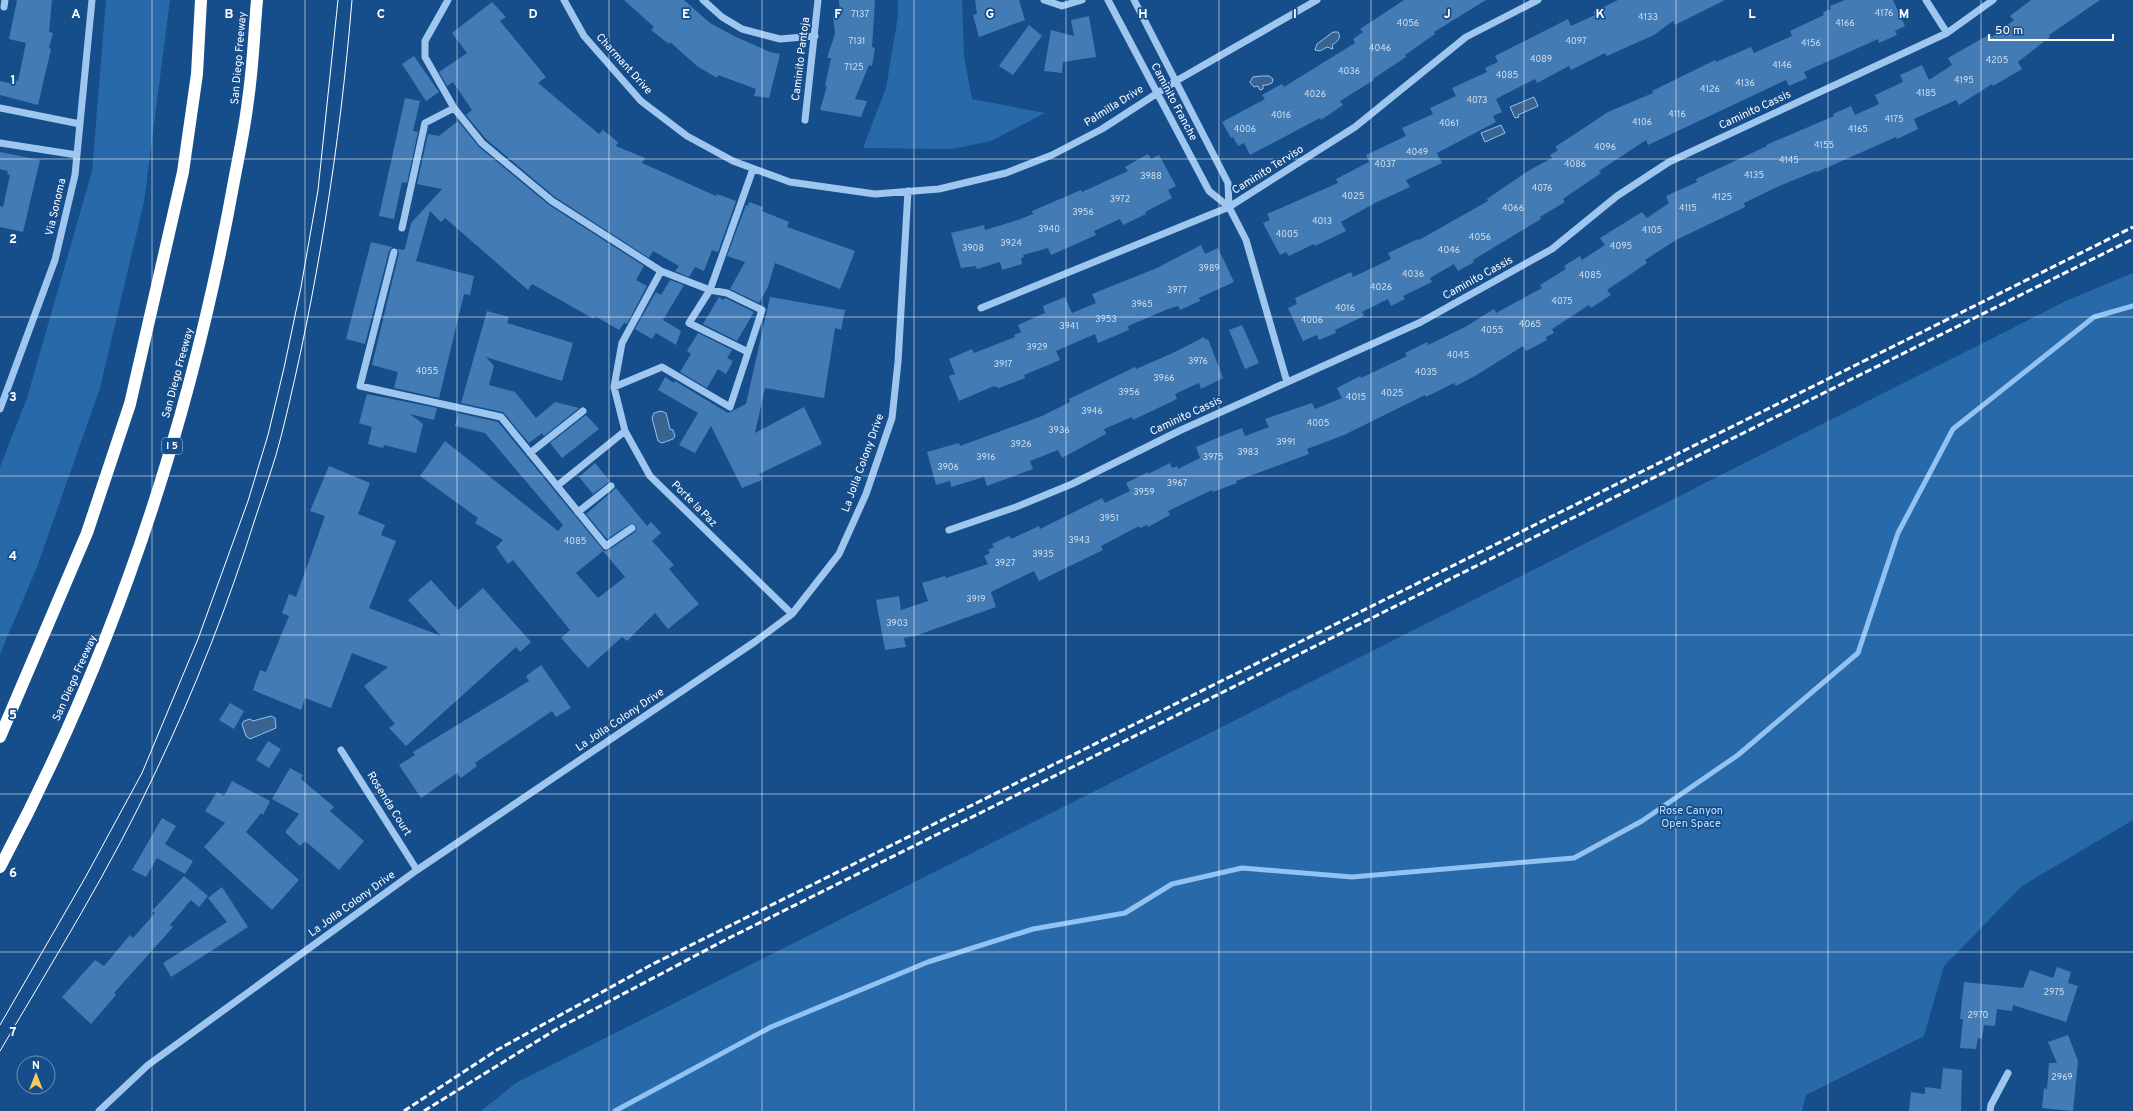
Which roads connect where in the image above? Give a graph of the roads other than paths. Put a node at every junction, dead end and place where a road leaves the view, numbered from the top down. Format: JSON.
{"nodes":[{"id":1,"x":92,"y":0,"type":"edge"},
{"id":2,"x":201,"y":0,"type":"edge"},
{"id":3,"x":257,"y":0,"type":"edge"},
{"id":4,"x":448,"y":0,"type":"edge"},
{"id":5,"x":564,"y":0,"type":"edge"},
{"id":6,"x":703,"y":0,"type":"edge"},
{"id":7,"x":818,"y":0,"type":"edge"},
{"id":8,"x":1044,"y":0,"type":"edge"},
{"id":9,"x":1082,"y":0,"type":"edge"},
{"id":10,"x":1108,"y":0,"type":"edge"},
{"id":11,"x":1134,"y":0,"type":"edge"},
{"id":12,"x":1317,"y":0,"type":"edge"},
{"id":13,"x":1538,"y":0,"type":"edge"},
{"id":14,"x":1926,"y":0,"type":"edge"},
{"id":15,"x":1993,"y":0,"type":"edge"},
{"id":16,"x":1947,"y":33,"type":"junction"},
{"id":17,"x":815,"y":36,"type":"junction"},
{"id":18,"x":1176,"y":81,"type":"junction"},
{"id":19,"x":1156,"y":93,"type":"junction"},
{"id":20,"x":0,"y":108,"type":"edge"},
{"id":21,"x":454,"y":108,"type":"junction"},
{"id":22,"x":805,"y":120,"type":"dead end"},
{"id":23,"x":80,"y":124,"type":"junction"},
{"id":24,"x":0,"y":143,"type":"edge"},
{"id":25,"x":77,"y":155,"type":"junction"},
{"id":26,"x":753,"y":169,"type":"junction"},
{"id":27,"x":908,"y":192,"type":"junction"},
{"id":28,"x":1229,"y":208,"type":"junction"},
{"id":29,"x":402,"y":228,"type":"dead end"},
{"id":30,"x":394,"y":252,"type":"dead end"},
{"id":31,"x":661,"y":271,"type":"junction"},
{"id":32,"x":710,"y":290,"type":"junction"},
{"id":33,"x":981,"y":308,"type":"dead end"},
{"id":34,"x":748,"y":352,"type":"junction"},
{"id":35,"x":1287,"y":382,"type":"junction"},
{"id":36,"x":614,"y":387,"type":"junction"},
{"id":37,"x":3,"y":392,"type":"edge"},
{"id":38,"x":0,"y":409,"type":"edge"},
{"id":39,"x":583,"y":410,"type":"dead end"},
{"id":40,"x":625,"y":431,"type":"junction"},
{"id":41,"x":530,"y":453,"type":"junction"},
{"id":42,"x":557,"y":486,"type":"junction"},
{"id":43,"x":611,"y":486,"type":"dead end"},
{"id":44,"x":578,"y":512,"type":"junction"},
{"id":45,"x":632,"y":528,"type":"dead end"},
{"id":46,"x":948,"y":530,"type":"dead end"},
{"id":47,"x":792,"y":614,"type":"junction"},
{"id":48,"x":0,"y":736,"type":"edge"},
{"id":49,"x":341,"y":750,"type":"dead end"},
{"id":50,"x":0,"y":866,"type":"edge"},
{"id":51,"x":417,"y":870,"type":"junction"},
{"id":52,"x":2008,"y":1073,"type":"dead end"},
{"id":53,"x":99,"y":1111,"type":"edge"},
{"id":54,"x":1990,"y":1111,"type":"edge"}],
"edges":[{"from":1,"to":23,"type":"street","name":"Via Sonoma"},
{"from":2,"to":48,"type":"highway"},
{"from":3,"to":50,"type":"highway","name":"San Diego Freeway","number":"I 5"},
{"from":4,"to":21,"type":"street"},
{"from":5,"to":26,"type":"street","name":"Charmant Drive"},
{"from":6,"to":17,"type":"street"},
{"from":7,"to":17,"type":"street","name":"Caminito Pantoja"},
{"from":8,"to":9,"type":"street"},
{"from":10,"to":19,"type":"street","name":"Caminito Franche"},
{"from":11,"to":18,"type":"street","name":"Caminito Franche"},
{"from":12,"to":18,"type":"street","name":"Palmilla Drive"},
{"from":13,"to":28,"type":"street","name":"Caminito Terviso"},
{"from":14,"to":16,"type":"street"},
{"from":15,"to":16,"type":"street","name":"Caminito Cassis"},
{"from":16,"to":35,"type":"street","name":"Caminito Cassis"},
{"from":17,"to":22,"type":"street","name":"Caminito Pantoja"},
{"from":18,"to":19,"type":"street","name":"Palmilla Drive"},
{"from":18,"to":28,"type":"street","name":"Caminito Franche"},
{"from":19,"to":27,"type":"street","name":"Palmilla Drive"},
{"from":19,"to":28,"type":"street","name":"Caminito Franche"},
{"from":20,"to":23,"type":"street"},
{"from":21,"to":29,"type":"street"},
{"from":21,"to":31,"type":"street"},
{"from":23,"to":25,"type":"street","name":"Via Sonoma"},
{"from":24,"to":25,"type":"street"},
{"from":25,"to":37,"type":"street","name":"Via Sonoma"},
{"from":26,"to":27,"type":"street","name":"Charmant Drive"},
{"from":26,"to":32,"type":"street"},
{"from":27,"to":47,"type":"street","name":"La Jolla Colony Drive"},
{"from":28,"to":33,"type":"street","name":"Caminito Terviso"},
{"from":28,"to":35,"type":"street","name":"Caminito Franche"},
{"from":30,"to":41,"type":"street"},
{"from":31,"to":32,"type":"street"},
{"from":31,"to":36,"type":"street"},
{"from":32,"to":34,"type":"street"},
{"from":32,"to":34,"type":"street"},
{"from":34,"to":36,"type":"street"},
{"from":35,"to":46,"type":"street","name":"Caminito Cassis"},
{"from":36,"to":40,"type":"street","name":"Porte la Paz"},
{"from":37,"to":38,"type":"street","name":"Via Sonoma"},
{"from":39,"to":41,"type":"street"},
{"from":40,"to":42,"type":"street"},
{"from":40,"to":47,"type":"street","name":"Porte la Paz"},
{"from":41,"to":42,"type":"street"},
{"from":42,"to":44,"type":"street"},
{"from":43,"to":44,"type":"street"},
{"from":44,"to":45,"type":"street"},
{"from":47,"to":51,"type":"street","name":"La Jolla Colony Drive"},
{"from":49,"to":51,"type":"street","name":"Rosenda Court"},
{"from":51,"to":53,"type":"street","name":"La Jolla Colony Drive"},
{"from":52,"to":54,"type":"street"}]}
